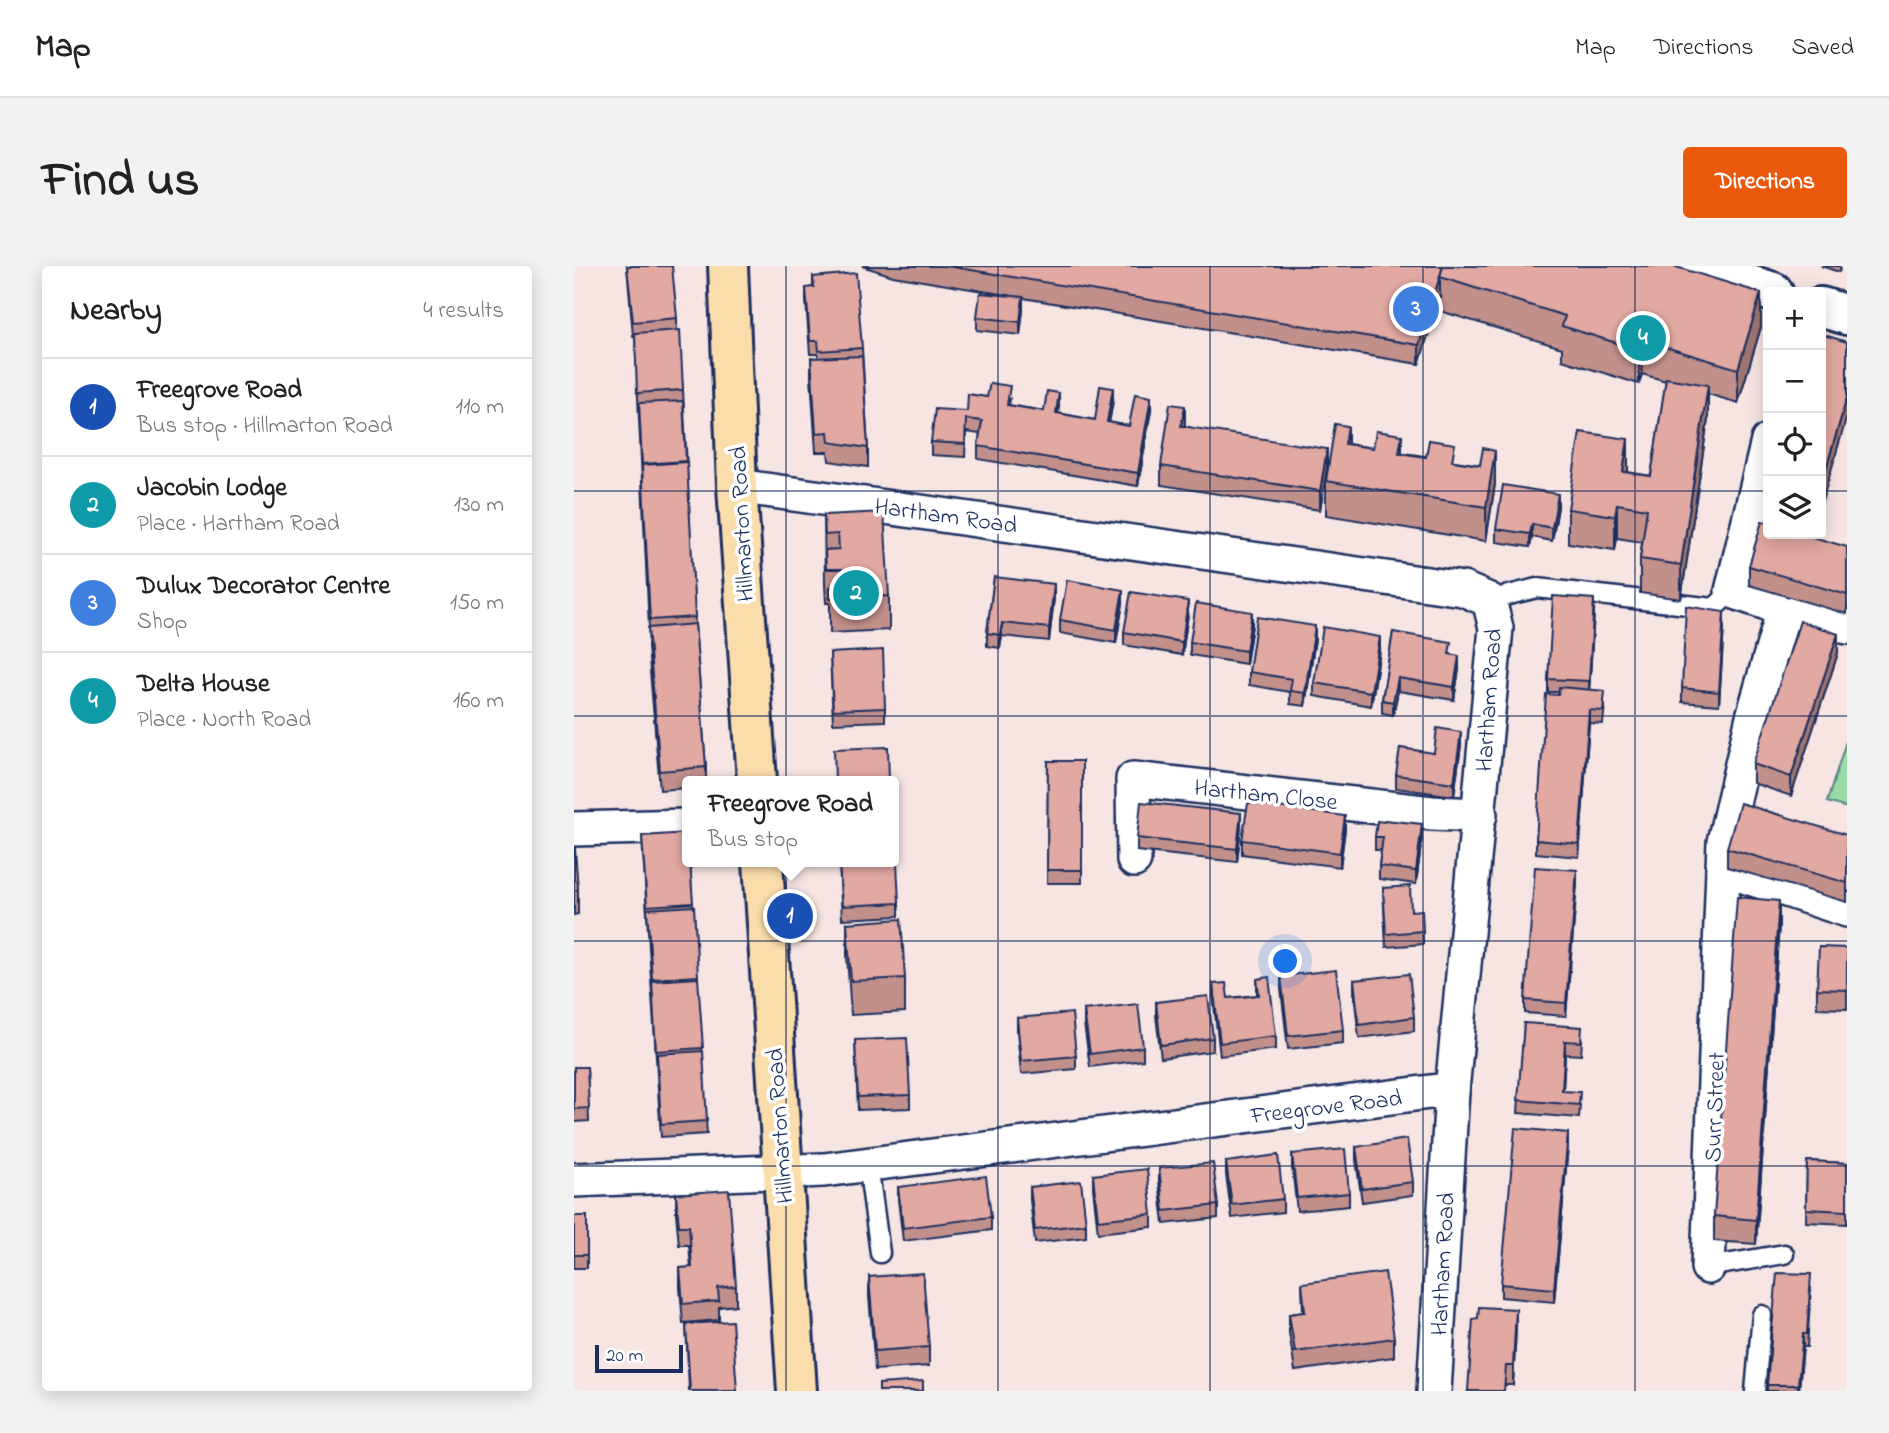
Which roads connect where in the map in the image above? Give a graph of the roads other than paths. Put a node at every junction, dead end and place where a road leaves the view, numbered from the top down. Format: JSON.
{"nodes":[{"id":1,"x":729,"y":266,"type":"edge"},
{"id":2,"x":1689,"y":266,"type":"edge"},
{"id":3,"x":1763,"y":289,"type":"edge"},
{"id":4,"x":1826,"y":309,"type":"edge"},
{"id":5,"x":1847,"y":315,"type":"edge"},
{"id":6,"x":1763,"y":461,"type":"edge"},
{"id":7,"x":737,"y":485,"type":"junction"},
{"id":8,"x":1731,"y":591,"type":"junction"},
{"id":9,"x":1489,"y":600,"type":"junction"},
{"id":10,"x":1784,"y":609,"type":"junction"},
{"id":11,"x":1847,"y":627,"type":"edge"},
{"id":12,"x":757,"y":776,"type":"edge"},
{"id":13,"x":1480,"y":815,"type":"junction"},
{"id":14,"x":682,"y":826,"type":"edge"},
{"id":15,"x":574,"y":830,"type":"edge"},
{"id":16,"x":1134,"y":860,"type":"dead end"},
{"id":17,"x":763,"y":867,"type":"edge"},
{"id":18,"x":1723,"y":869,"type":"junction"},
{"id":19,"x":1847,"y":910,"type":"edge"},
{"id":20,"x":1452,"y":1091,"type":"junction"},
{"id":21,"x":868,"y":1164,"type":"junction"},
{"id":22,"x":782,"y":1172,"type":"junction"},
{"id":23,"x":574,"y":1180,"type":"edge"},
{"id":24,"x":880,"y":1253,"type":"dead end"},
{"id":25,"x":1784,"y":1254,"type":"dead end"},
{"id":26,"x":1708,"y":1267,"type":"joint"},
{"id":27,"x":1762,"y":1315,"type":"dead end"},
{"id":28,"x":797,"y":1391,"type":"edge"},
{"id":29,"x":1434,"y":1391,"type":"edge"},
{"id":30,"x":1755,"y":1391,"type":"edge"}],
"edges":[{"from":1,"to":7,"type":"main road","name":"Hillmarton Road"},
{"from":2,"to":3,"type":"street"},
{"from":4,"to":5,"type":"street"},
{"from":6,"to":8,"type":"street"},
{"from":7,"to":9,"type":"street","name":"Hartham Road"},
{"from":7,"to":12,"type":"main road","name":"Hillmarton Road"},
{"from":8,"to":9,"type":"lane"},
{"from":8,"to":10,"type":"street"},
{"from":9,"to":13,"type":"street","name":"Hartham Road"},
{"from":10,"to":11,"type":"street"},
{"from":10,"to":18,"type":"street","name":"Surr Street"},
{"from":13,"to":16,"type":"street","name":"Hartham Close"},
{"from":13,"to":20,"type":"street","name":"Hartham Road"},
{"from":14,"to":15,"type":"street"},
{"from":17,"to":22,"type":"main road","name":"Hillmarton Road"},
{"from":18,"to":19,"type":"street"},
{"from":18,"to":26,"type":"street","name":"Surr Street"},
{"from":20,"to":21,"type":"street","name":"Freegrove Road"},
{"from":20,"to":29,"type":"street","name":"Hartham Road"},
{"from":21,"to":22,"type":"street","name":"Freegrove Road"},
{"from":21,"to":24,"type":"lane"},
{"from":22,"to":23,"type":"street","name":"Freegrove Road"},
{"from":22,"to":28,"type":"main road","name":"Hillmarton Road"},
{"from":25,"to":26,"type":"lane","name":"Surr Street"},
{"from":27,"to":30,"type":"lane"}]}
